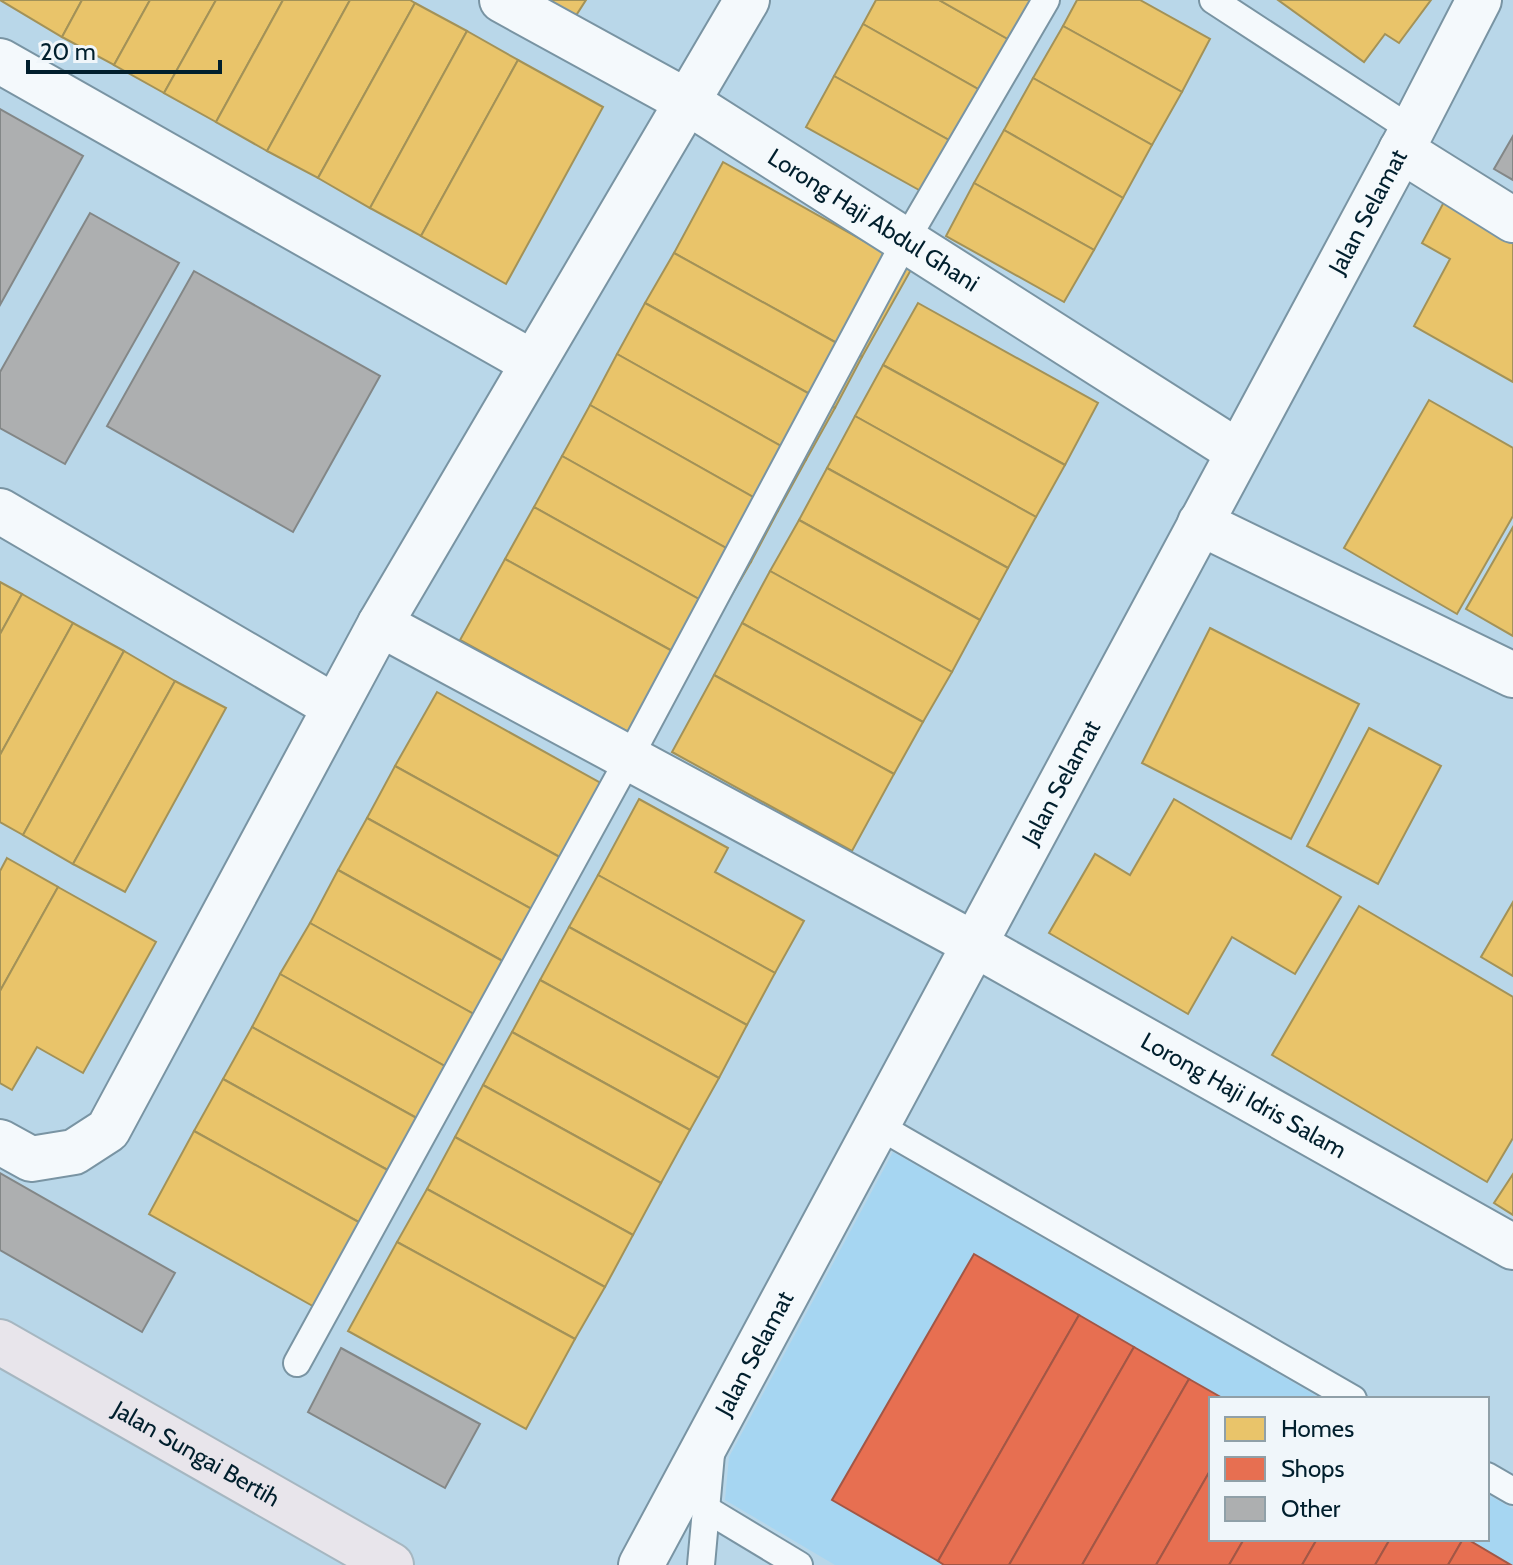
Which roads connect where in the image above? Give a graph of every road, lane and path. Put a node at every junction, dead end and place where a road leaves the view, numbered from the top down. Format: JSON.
{"nodes":[{"id":1,"x":502,"y":0,"type":"edge"},
{"id":2,"x":747,"y":0,"type":"edge"},
{"id":3,"x":1046,"y":0,"type":"edge"},
{"id":4,"x":1213,"y":0,"type":"edge"},
{"id":5,"x":1479,"y":0,"type":"edge"},
{"id":6,"x":0,"y":61,"type":"edge"},
{"id":7,"x":686,"y":101,"type":"junction"},
{"id":8,"x":1407,"y":140,"type":"junction"},
{"id":9,"x":1513,"y":220,"type":"edge"},
{"id":10,"x":906,"y":240,"type":"junction"},
{"id":11,"x":533,"y":363,"type":"junction"},
{"id":12,"x":1238,"y":452,"type":"junction"},
{"id":13,"x":0,"y":511,"type":"edge"},
{"id":14,"x":1200,"y":523,"type":"junction"},
{"id":15,"x":380,"y":624,"type":"junction"},
{"id":16,"x":1513,"y":675,"type":"edge"},
{"id":17,"x":335,"y":707,"type":"junction"},
{"id":18,"x":628,"y":760,"type":"junction"},
{"id":19,"x":974,"y":944,"type":"junction"},
{"id":20,"x":877,"y":1125,"type":"junction"},
{"id":21,"x":0,"y":1142,"type":"edge"},
{"id":22,"x":1513,"y":1247,"type":"edge"},
{"id":23,"x":0,"y":1342,"type":"edge"},
{"id":24,"x":297,"y":1363,"type":"dead end"},
{"id":25,"x":1350,"y":1397,"type":"edge"},
{"id":26,"x":713,"y":1430,"type":"junction"},
{"id":27,"x":1489,"y":1477,"type":"edge"},
{"id":28,"x":1513,"y":1491,"type":"edge"},
{"id":29,"x":706,"y":1509,"type":"junction"},
{"id":30,"x":391,"y":1565,"type":"edge"},
{"id":31,"x":641,"y":1565,"type":"edge"},
{"id":32,"x":701,"y":1565,"type":"edge"},
{"id":33,"x":799,"y":1565,"type":"edge"}],
"edges":[{"from":1,"to":7,"type":"street","name":"Lorong Haji Abdul Ghani"},
{"from":2,"to":7,"type":"street"},
{"from":3,"to":10,"type":"lane"},
{"from":4,"to":8,"type":"lane"},
{"from":5,"to":8,"type":"street","name":"Jalan Selamat"},
{"from":6,"to":11,"type":"street"},
{"from":7,"to":10,"type":"street","name":"Lorong Haji Abdul Ghani"},
{"from":7,"to":11,"type":"street"},
{"from":8,"to":9,"type":"street"},
{"from":8,"to":12,"type":"street","name":"Jalan Selamat"},
{"from":10,"to":12,"type":"street","name":"Lorong Haji Abdul Ghani"},
{"from":10,"to":18,"type":"lane"},
{"from":11,"to":15,"type":"street"},
{"from":12,"to":14,"type":"street","name":"Jalan Selamat"},
{"from":13,"to":17,"type":"street"},
{"from":14,"to":16,"type":"street"},
{"from":14,"to":19,"type":"street","name":"Jalan Selamat"},
{"from":15,"to":17,"type":"street"},
{"from":15,"to":18,"type":"street","name":"Lorong Haji Idris Salam"},
{"from":17,"to":21,"type":"street"},
{"from":18,"to":19,"type":"street","name":"Lorong Haji Idris Salam"},
{"from":18,"to":24,"type":"lane"},
{"from":19,"to":20,"type":"street","name":"Jalan Selamat"},
{"from":19,"to":22,"type":"street","name":"Lorong Haji Idris Salam"},
{"from":20,"to":25,"type":"lane"},
{"from":20,"to":26,"type":"street","name":"Jalan Selamat"},
{"from":23,"to":30,"type":"main road","name":"Jalan Sungai Bertih"},
{"from":26,"to":29,"type":"lane"},
{"from":26,"to":31,"type":"street","name":"Jalan Selamat"},
{"from":27,"to":28,"type":"lane"},
{"from":29,"to":32,"type":"lane"},
{"from":29,"to":33,"type":"lane"}]}
